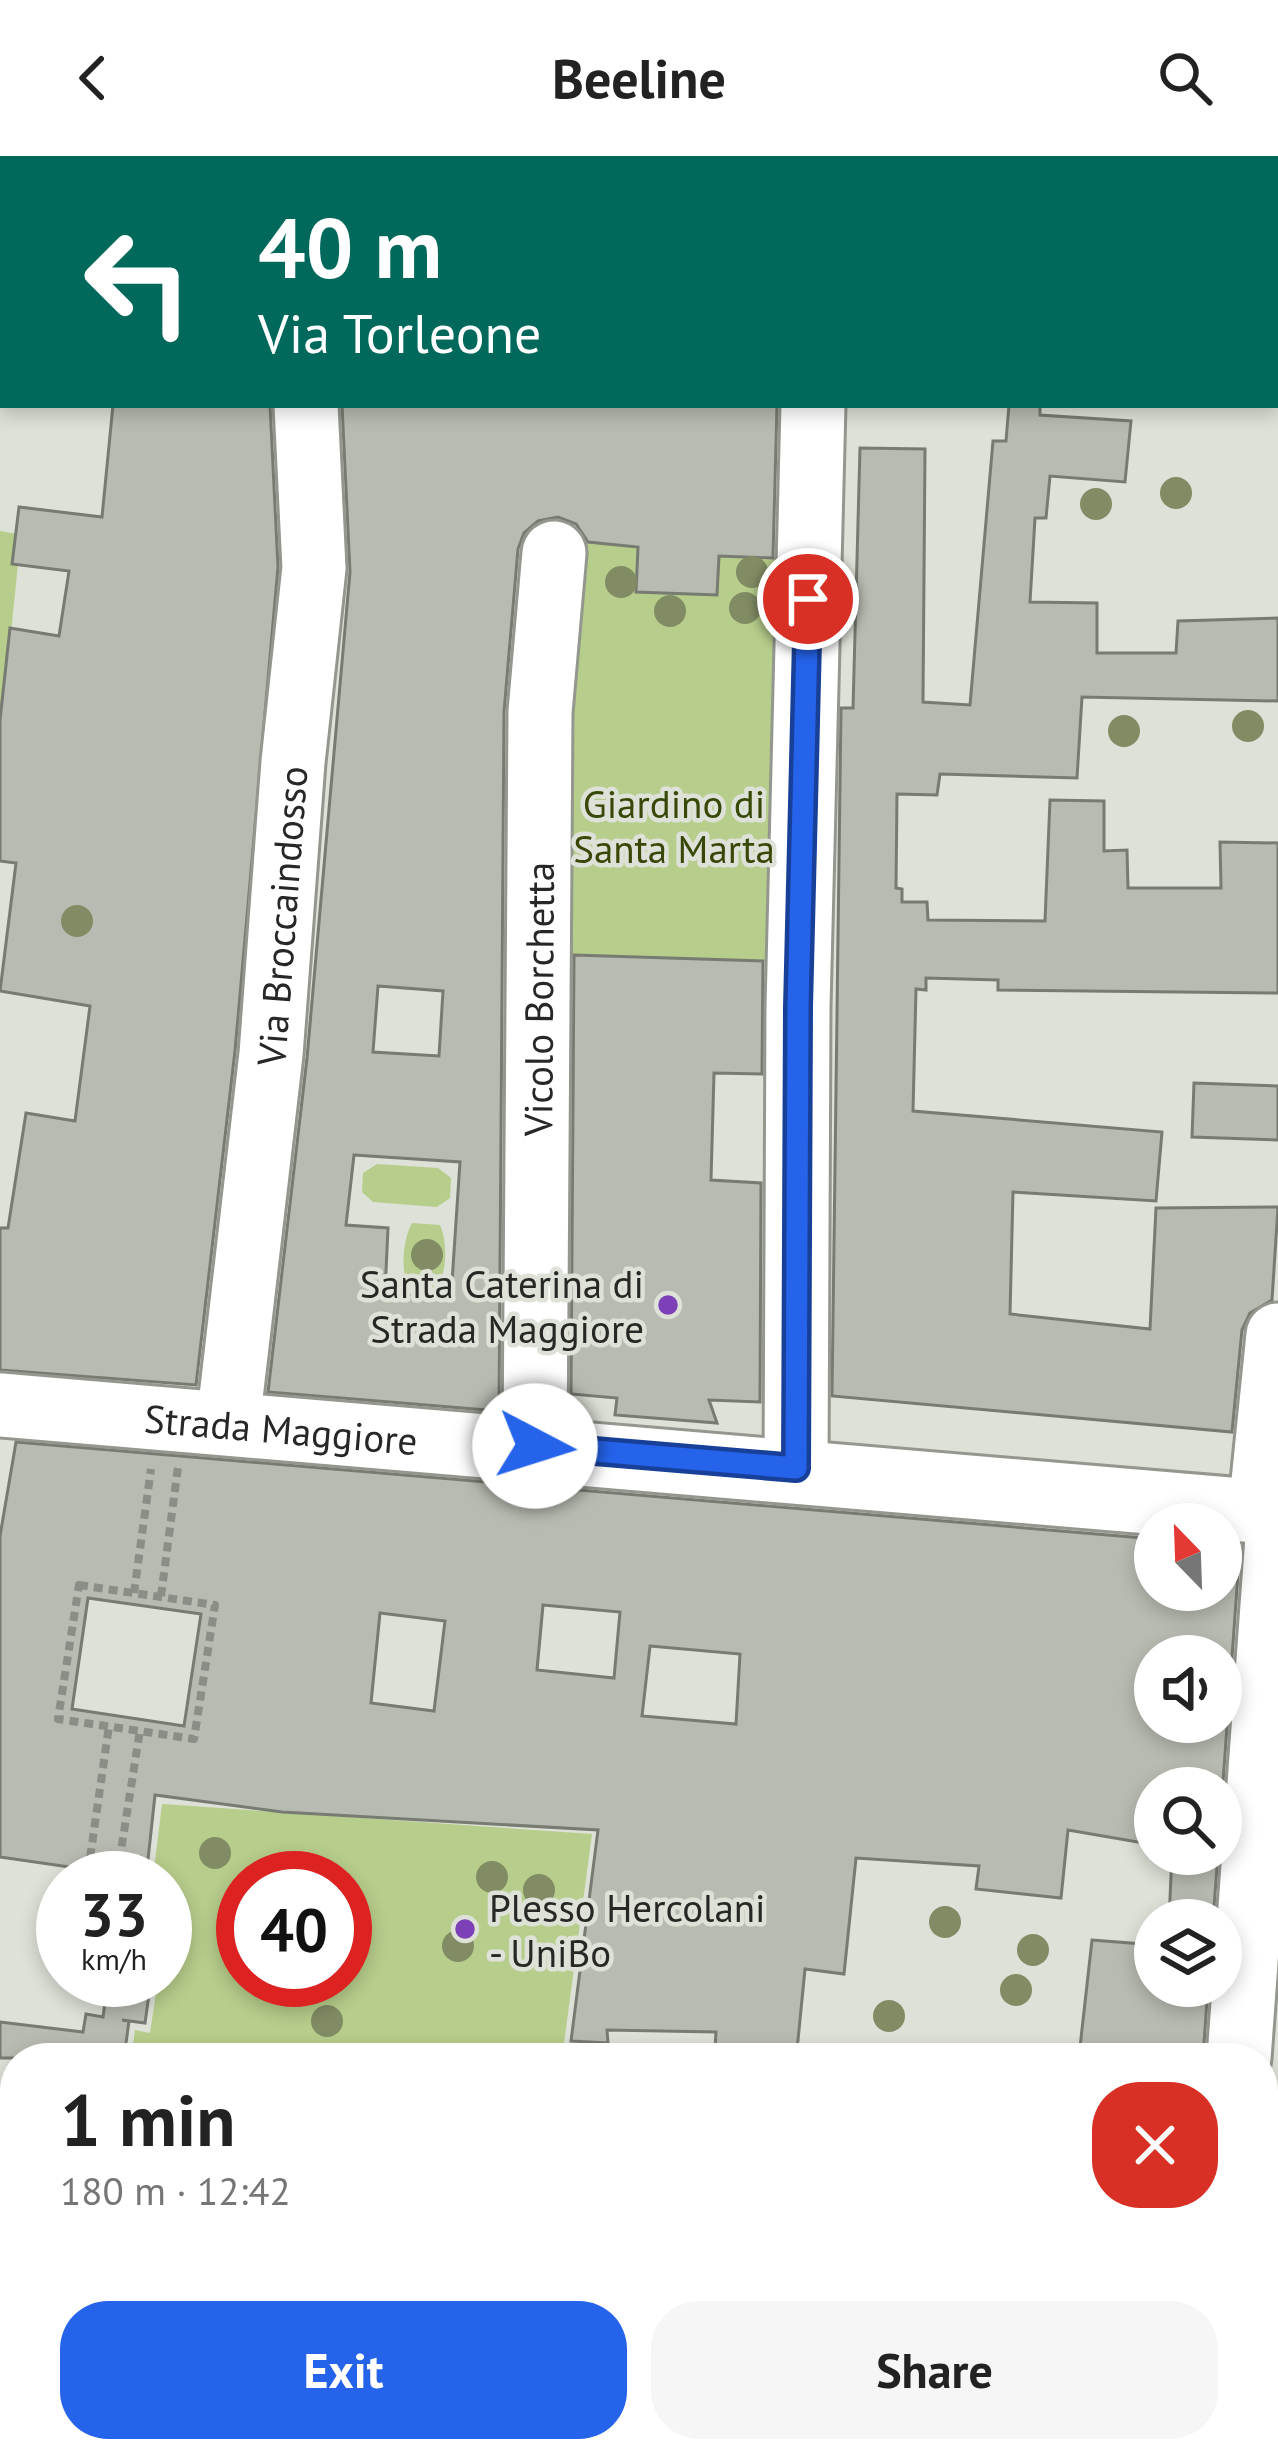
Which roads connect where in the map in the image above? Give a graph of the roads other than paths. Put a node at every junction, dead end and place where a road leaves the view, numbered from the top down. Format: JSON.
{"nodes":[{"id":1,"x":306,"y":408,"type":"edge"},
{"id":2,"x":813,"y":408,"type":"edge"},
{"id":3,"x":554,"y":553,"type":"dead end"},
{"id":4,"x":1278,"y":1335,"type":"edge"},
{"id":5,"x":0,"y":1405,"type":"edge"},
{"id":6,"x":228,"y":1424,"type":"junction"},
{"id":7,"x":535,"y":1446,"type":"junction"},
{"id":8,"x":796,"y":1468,"type":"junction"},
{"id":9,"x":1272,"y":1516,"type":"edge"},
{"id":10,"x":1240,"y":2043,"type":"edge"}],
"edges":[{"from":1,"to":6,"type":"street","name":"Via Broccaindosso"},
{"from":2,"to":8,"type":"street"},
{"from":3,"to":7,"type":"street","name":"Vicolo Borchetta"},
{"from":4,"to":9,"type":"street"},
{"from":5,"to":6,"type":"street","name":"Strada Maggiore"},
{"from":6,"to":7,"type":"street","name":"Strada Maggiore"},
{"from":7,"to":8,"type":"street","name":"Strada Maggiore"},
{"from":8,"to":9,"type":"street","name":"Strada Maggiore"},
{"from":9,"to":10,"type":"street"}]}
